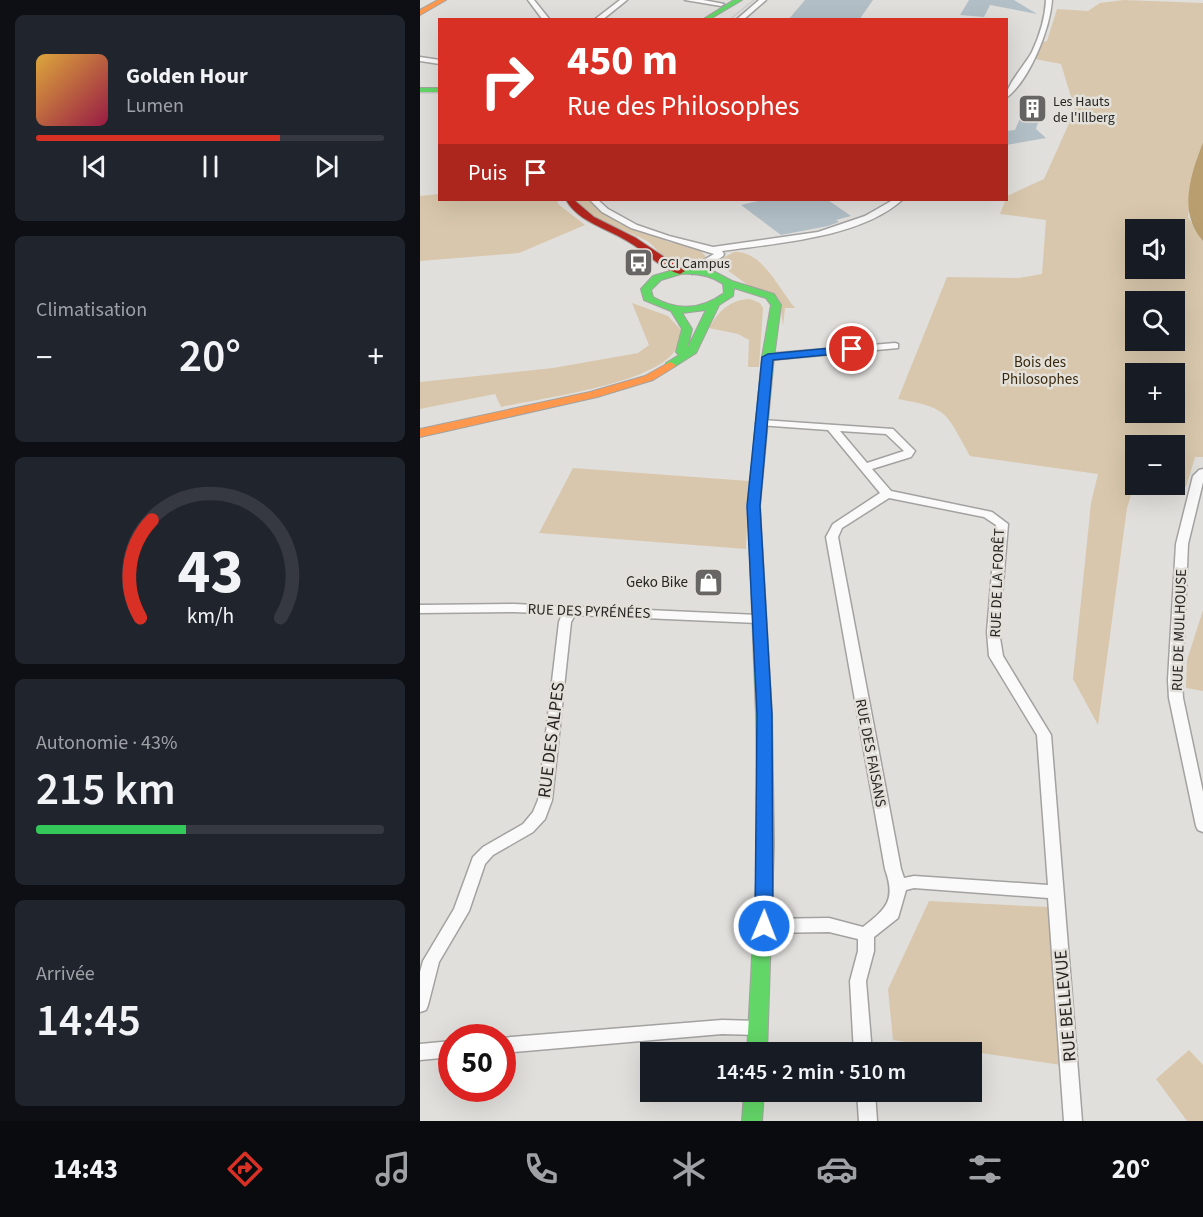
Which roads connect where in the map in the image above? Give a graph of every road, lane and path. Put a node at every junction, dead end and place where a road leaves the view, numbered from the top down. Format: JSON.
{"nodes":[{"id":1,"x":443,"y":0,"type":"edge"},
{"id":2,"x":531,"y":0,"type":"edge"},
{"id":3,"x":624,"y":0,"type":"edge"},
{"id":4,"x":688,"y":0,"type":"edge"},
{"id":5,"x":763,"y":0,"type":"edge"},
{"id":6,"x":1049,"y":0,"type":"edge"},
{"id":7,"x":731,"y":1,"type":"edge"},
{"id":8,"x":420,"y":13,"type":"edge"},
{"id":9,"x":545,"y":18,"type":"edge"},
{"id":10,"x":600,"y":18,"type":"edge"},
{"id":11,"x":708,"y":18,"type":"edge"},
{"id":12,"x":741,"y":18,"type":"edge"},
{"id":13,"x":420,"y":59,"type":"edge"},
{"id":14,"x":438,"y":62,"type":"edge"},
{"id":15,"x":420,"y":90,"type":"edge"},
{"id":16,"x":438,"y":90,"type":"edge"},
{"id":17,"x":1008,"y":93,"type":"edge"},
{"id":18,"x":420,"y":94,"type":"edge"},
{"id":19,"x":438,"y":95,"type":"edge"},
{"id":20,"x":571,"y":201,"type":"edge"},
{"id":21,"x":595,"y":201,"type":"edge"},
{"id":22,"x":895,"y":201,"type":"edge"},
{"id":23,"x":642,"y":248,"type":"junction"},
{"id":24,"x":717,"y":254,"type":"junction"},
{"id":25,"x":686,"y":271,"type":"junction"},
{"id":26,"x":657,"y":278,"type":"junction"},
{"id":27,"x":723,"y":279,"type":"junction"},
{"id":28,"x":720,"y":302,"type":"junction"},
{"id":29,"x":675,"y":309,"type":"junction"},
{"id":30,"x":772,"y":320,"type":"junction"},
{"id":31,"x":895,"y":346,"type":"dead end"},
{"id":32,"x":767,"y":360,"type":"junction"},
{"id":33,"x":673,"y":363,"type":"junction"},
{"id":34,"x":761,"y":423,"type":"junction"},
{"id":35,"x":832,"y":428,"type":"junction"},
{"id":36,"x":420,"y":433,"type":"edge"},
{"id":37,"x":865,"y":467,"type":"junction"},
{"id":38,"x":1203,"y":472,"type":"edge"},
{"id":39,"x":887,"y":494,"type":"junction"},
{"id":40,"x":420,"y":609,"type":"edge"},
{"id":41,"x":570,"y":611,"type":"junction"},
{"id":42,"x":758,"y":619,"type":"junction"},
{"id":43,"x":1203,"y":825,"type":"edge"},
{"id":44,"x":899,"y":886,"type":"junction"},
{"id":45,"x":1054,"y":892,"type":"junction"},
{"id":46,"x":764,"y":926,"type":"junction"},
{"id":47,"x":866,"y":934,"type":"junction"},
{"id":48,"x":420,"y":1005,"type":"edge"},
{"id":49,"x":758,"y":1028,"type":"junction"},
{"id":50,"x":757,"y":1042,"type":"edge"},
{"id":51,"x":862,"y":1042,"type":"edge"},
{"id":52,"x":516,"y":1044,"type":"edge"},
{"id":53,"x":438,"y":1050,"type":"edge"},
{"id":54,"x":420,"y":1052,"type":"edge"},
{"id":55,"x":753,"y":1102,"type":"edge"},
{"id":56,"x":867,"y":1102,"type":"edge"},
{"id":57,"x":752,"y":1121,"type":"edge"},
{"id":58,"x":868,"y":1121,"type":"edge"},
{"id":59,"x":1073,"y":1121,"type":"edge"}],
"edges":[{"from":1,"to":8,"type":"main road"},
{"from":2,"to":9,"type":"street"},
{"from":3,"to":10,"type":"street"},
{"from":4,"to":7,"type":"street"},
{"from":5,"to":12,"type":"street"},
{"from":6,"to":17,"type":"street"},
{"from":7,"to":11,"type":"main road"},
{"from":13,"to":14,"type":"street"},
{"from":15,"to":16,"type":"main road"},
{"from":18,"to":19,"type":"main road"},
{"from":20,"to":23,"type":"main road"},
{"from":21,"to":24,"type":"street"},
{"from":22,"to":24,"type":"street"},
{"from":23,"to":25,"type":"main road"},
{"from":23,"to":26,"type":"main road"},
{"from":24,"to":25,"type":"street"},
{"from":24,"to":27,"type":"street"},
{"from":25,"to":26,"type":"main road"},
{"from":25,"to":27,"type":"main road"},
{"from":26,"to":29,"type":"main road"},
{"from":27,"to":28,"type":"main road"},
{"from":27,"to":30,"type":"main road"},
{"from":28,"to":29,"type":"main road"},
{"from":28,"to":30,"type":"main road"},
{"from":28,"to":33,"type":"main road"},
{"from":29,"to":33,"type":"main road"},
{"from":30,"to":32,"type":"main road"},
{"from":31,"to":32,"type":"street"},
{"from":32,"to":34,"type":"main road"},
{"from":33,"to":36,"type":"main road"},
{"from":34,"to":35,"type":"street"},
{"from":34,"to":42,"type":"main road"},
{"from":35,"to":37,"type":"street"},
{"from":35,"to":37,"type":"street"},
{"from":37,"to":39,"type":"street"},
{"from":38,"to":43,"type":"street","name":"RUE DE MULHOUSE"},
{"from":39,"to":44,"type":"street","name":"RUE DES FAISANS"},
{"from":39,"to":45,"type":"street","name":"RUE DE LA FORÊT"},
{"from":40,"to":41,"type":"street","name":"RUE DES PYRÉNÉES"},
{"from":41,"to":42,"type":"street","name":"RUE DES PYRÉNÉES"},
{"from":41,"to":48,"type":"street","name":"RUE DES ALPES"},
{"from":42,"to":46,"type":"main road"},
{"from":44,"to":45,"type":"street"},
{"from":44,"to":47,"type":"street"},
{"from":45,"to":59,"type":"street","name":"RUE BELLEVUE"},
{"from":46,"to":47,"type":"street"},
{"from":46,"to":49,"type":"main road"},
{"from":47,"to":51,"type":"street"},
{"from":49,"to":50,"type":"main road"},
{"from":49,"to":52,"type":"street"},
{"from":53,"to":54,"type":"street"},
{"from":55,"to":57,"type":"main road"},
{"from":56,"to":58,"type":"street"}]}
